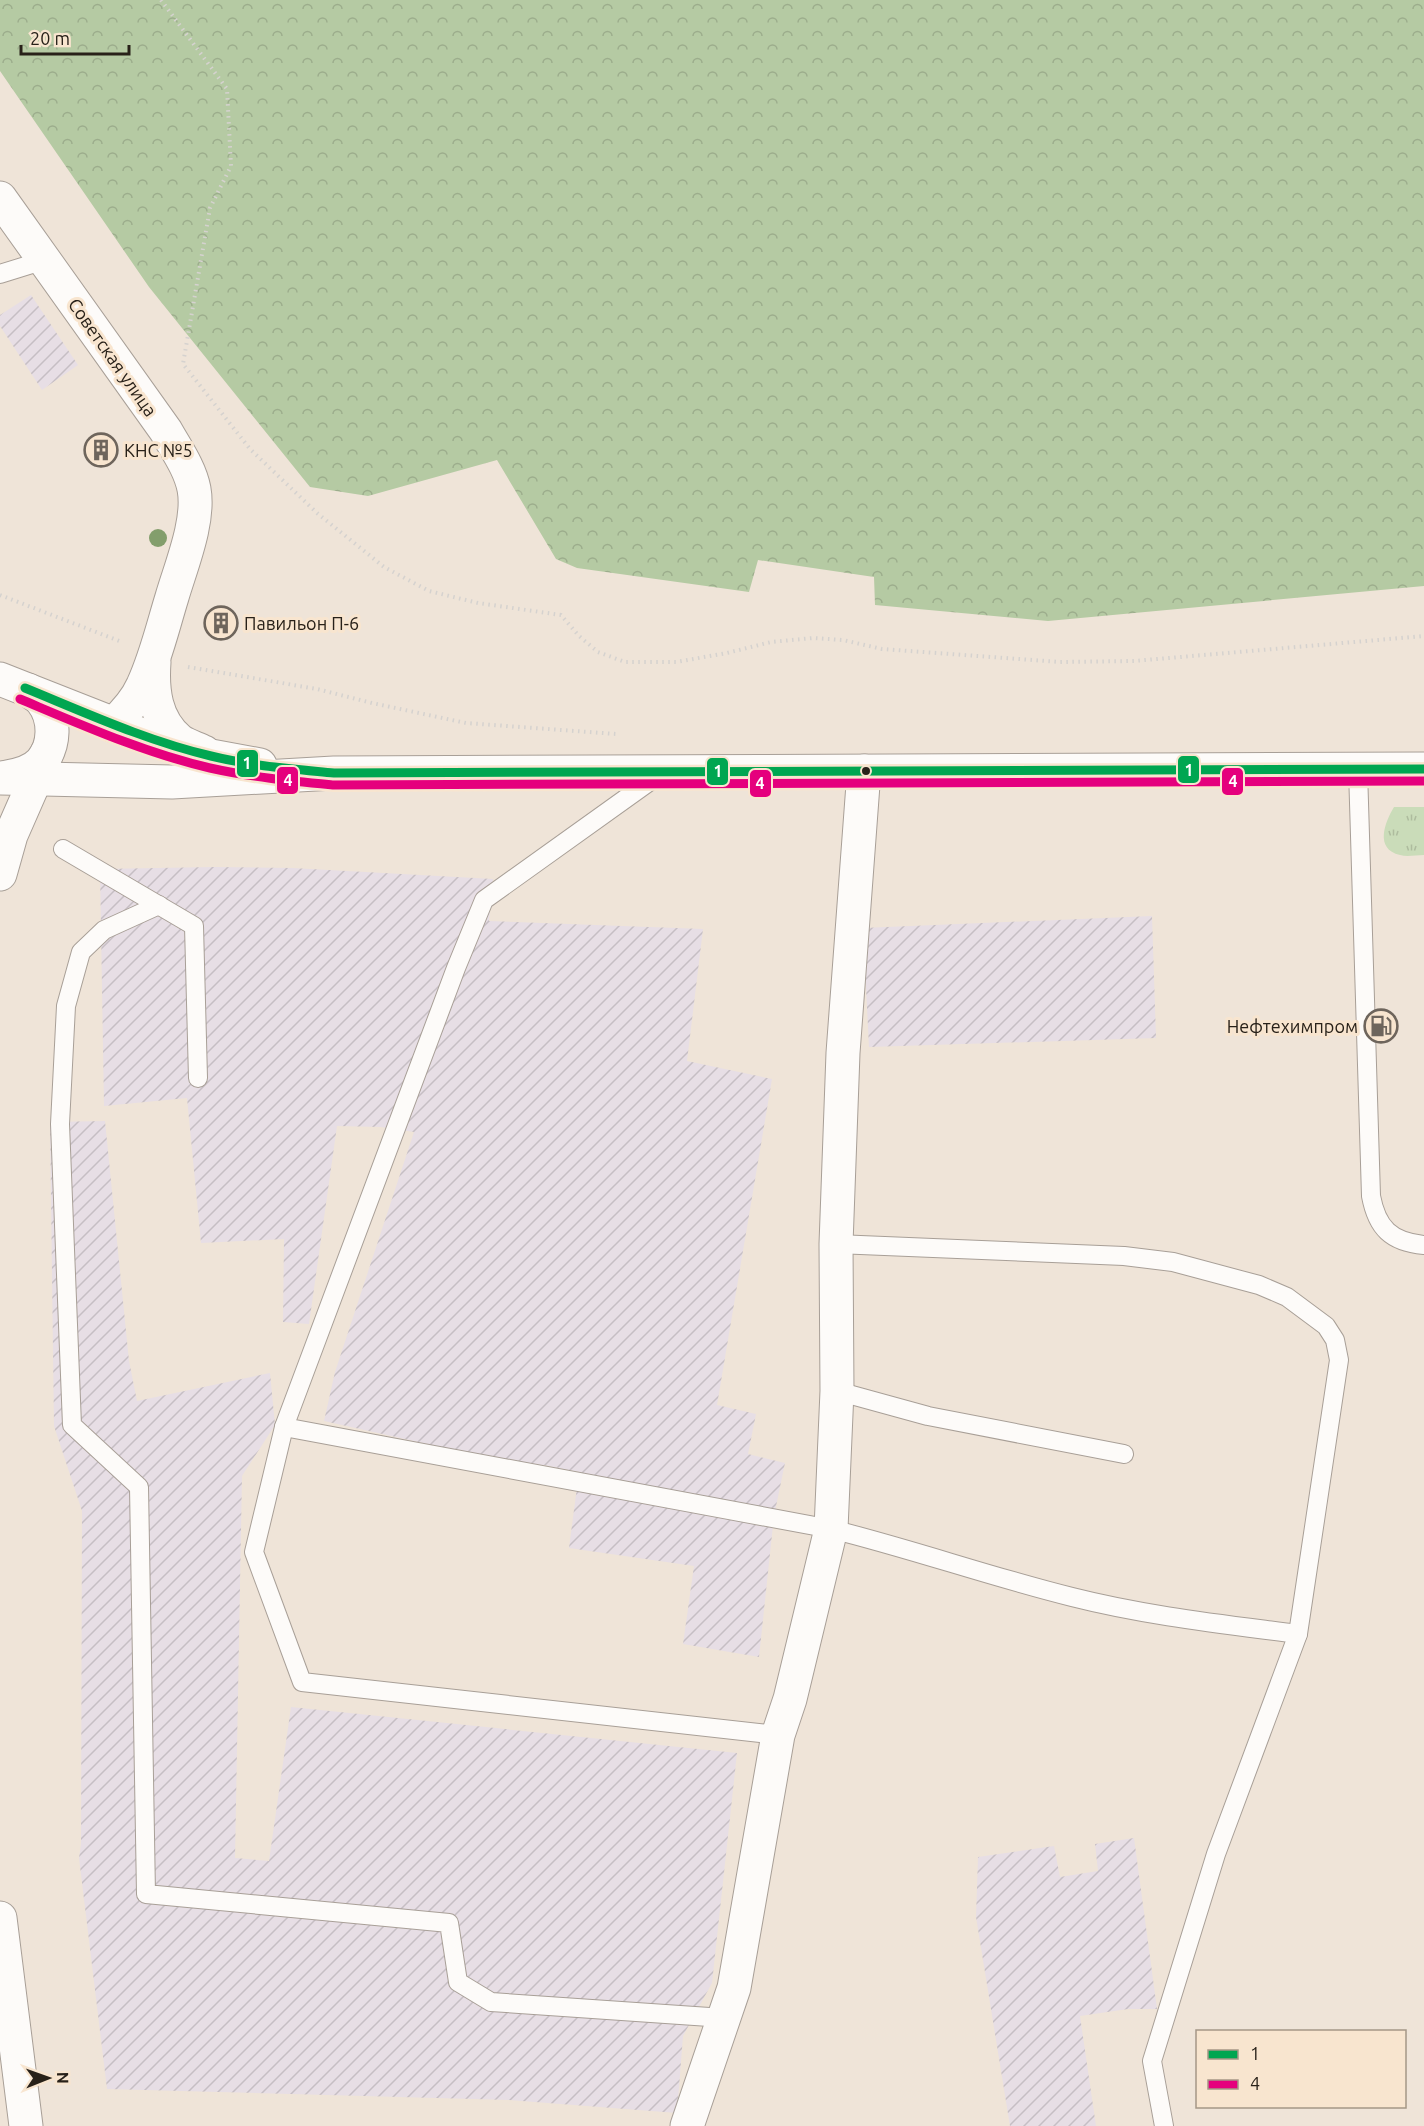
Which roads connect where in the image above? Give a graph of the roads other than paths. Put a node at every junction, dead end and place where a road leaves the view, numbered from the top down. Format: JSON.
{"nodes":[{"id":1,"x":0,"y":198,"type":"edge"},
{"id":2,"x":45,"y":260,"type":"junction"},
{"id":3,"x":0,"y":274,"type":"edge"},
{"id":4,"x":155,"y":655,"type":"junction"},
{"id":5,"x":8,"y":684,"type":"edge"},
{"id":6,"x":112,"y":725,"type":"junction"},
{"id":7,"x":51,"y":743,"type":"junction"},
{"id":8,"x":211,"y":756,"type":"junction"},
{"id":9,"x":1358,"y":770,"type":"junction"},
{"id":10,"x":1424,"y":770,"type":"edge"},
{"id":11,"x":864,"y":771,"type":"junction"},
{"id":12,"x":663,"y":772,"type":"junction"},
{"id":13,"x":334,"y":773,"type":"junction"},
{"id":14,"x":0,"y":778,"type":"edge"},
{"id":15,"x":36,"y":778,"type":"junction"},
{"id":16,"x":63,"y":849,"type":"dead end"},
{"id":17,"x":0,"y":874,"type":"edge"},
{"id":18,"x":159,"y":905,"type":"junction"},
{"id":19,"x":198,"y":1078,"type":"dead end"},
{"id":20,"x":836,"y":1244,"type":"junction"},
{"id":21,"x":1424,"y":1245,"type":"edge"},
{"id":22,"x":837,"y":1391,"type":"junction"},
{"id":23,"x":284,"y":1427,"type":"junction"},
{"id":24,"x":1124,"y":1454,"type":"dead end"},
{"id":25,"x":831,"y":1529,"type":"junction"},
{"id":26,"x":1298,"y":1634,"type":"junction"},
{"id":27,"x":778,"y":1735,"type":"junction"},
{"id":28,"x":0,"y":1918,"type":"edge"},
{"id":29,"x":724,"y":2018,"type":"junction"},
{"id":30,"x":26,"y":2126,"type":"edge"},
{"id":31,"x":687,"y":2126,"type":"edge"},
{"id":32,"x":1164,"y":2126,"type":"edge"}],
"edges":[{"from":1,"to":2,"type":"street","name":"Советская улица"},
{"from":2,"to":3,"type":"lane"},
{"from":2,"to":4,"type":"street","name":"Советская улица"},
{"from":4,"to":6,"type":"street","name":"Советская улица"},
{"from":4,"to":8,"type":"street"},
{"from":5,"to":6,"type":"street"},
{"from":5,"to":7,"type":"street"},
{"from":6,"to":8,"type":"street"},
{"from":7,"to":14,"type":"street"},
{"from":7,"to":15,"type":"street"},
{"from":8,"to":13,"type":"street"},
{"from":9,"to":10,"type":"street"},
{"from":9,"to":11,"type":"street"},
{"from":9,"to":21,"type":"lane"},
{"from":11,"to":12,"type":"street"},
{"from":11,"to":20,"type":"street"},
{"from":12,"to":13,"type":"street"},
{"from":12,"to":23,"type":"lane"},
{"from":13,"to":15,"type":"street"},
{"from":14,"to":15,"type":"street"},
{"from":15,"to":17,"type":"street"},
{"from":16,"to":18,"type":"lane"},
{"from":18,"to":19,"type":"lane"},
{"from":18,"to":29,"type":"lane"},
{"from":20,"to":22,"type":"street"},
{"from":20,"to":26,"type":"lane"},
{"from":22,"to":24,"type":"lane"},
{"from":22,"to":25,"type":"street"},
{"from":23,"to":25,"type":"lane"},
{"from":23,"to":27,"type":"lane"},
{"from":25,"to":26,"type":"lane"},
{"from":25,"to":27,"type":"street"},
{"from":26,"to":32,"type":"lane"},
{"from":27,"to":29,"type":"street"},
{"from":28,"to":30,"type":"street"},
{"from":29,"to":31,"type":"street"}]}
